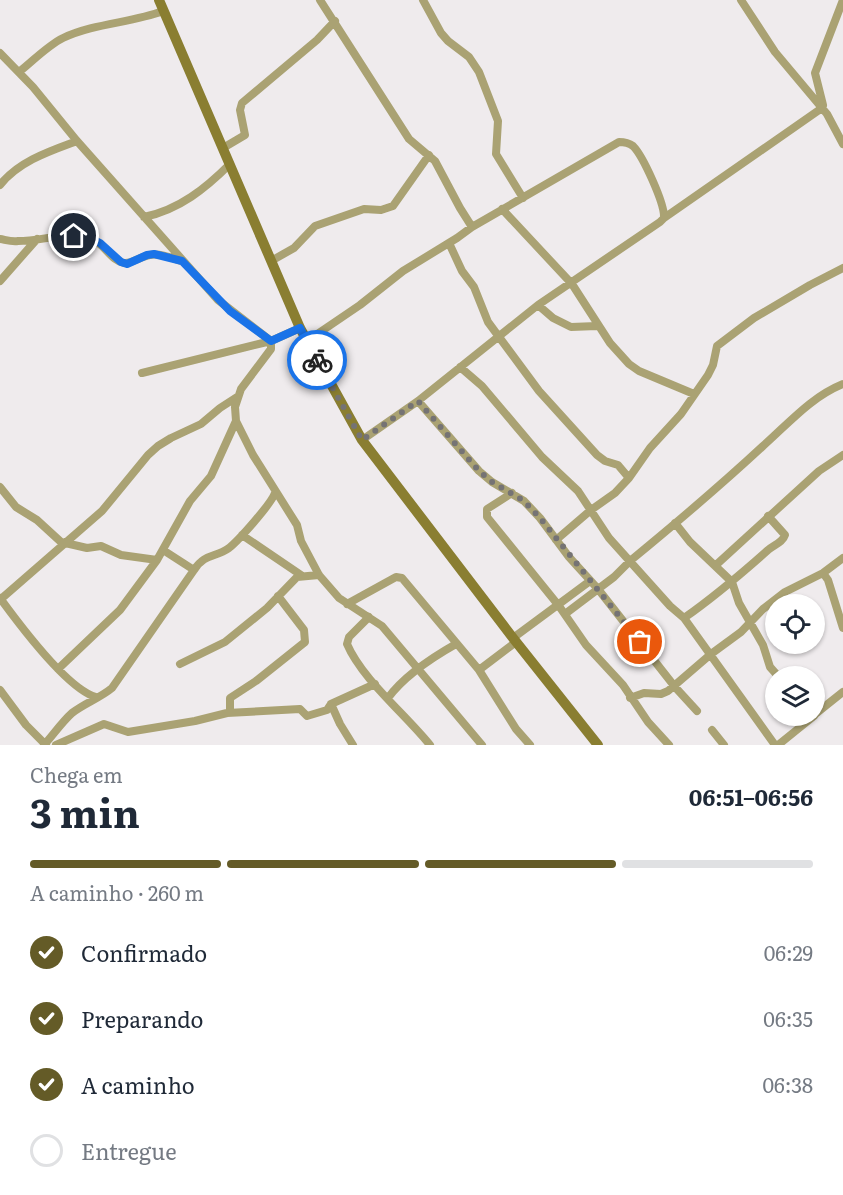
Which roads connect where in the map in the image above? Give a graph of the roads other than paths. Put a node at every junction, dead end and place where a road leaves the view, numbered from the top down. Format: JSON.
{"nodes":[{"id":1,"x":159,"y":0,"type":"edge"},
{"id":2,"x":423,"y":0,"type":"edge"},
{"id":3,"x":741,"y":0,"type":"edge"},
{"id":4,"x":843,"y":0,"type":"edge"},
{"id":5,"x":323,"y":2,"type":"edge"},
{"id":6,"x":163,"y":11,"type":"junction"},
{"id":7,"x":335,"y":21,"type":"junction"},
{"id":8,"x":0,"y":53,"type":"edge"},
{"id":9,"x":19,"y":72,"type":"junction"},
{"id":10,"x":824,"y":111,"type":"junction"},
{"id":11,"x":77,"y":141,"type":"junction"},
{"id":12,"x":843,"y":144,"type":"edge"},
{"id":13,"x":223,"y":148,"type":"junction"},
{"id":14,"x":429,"y":155,"type":"junction"},
{"id":15,"x":230,"y":164,"type":"junction"},
{"id":16,"x":0,"y":185,"type":"edge"},
{"id":17,"x":523,"y":198,"type":"junction"},
{"id":18,"x":502,"y":209,"type":"junction"},
{"id":19,"x":144,"y":217,"type":"junction"},
{"id":20,"x":664,"y":218,"type":"junction"},
{"id":21,"x":472,"y":227,"type":"junction"},
{"id":22,"x":0,"y":239,"type":"edge"},
{"id":23,"x":37,"y":239,"type":"junction"},
{"id":24,"x":449,"y":243,"type":"junction"},
{"id":25,"x":182,"y":261,"type":"junction"},
{"id":26,"x":271,"y":261,"type":"junction"},
{"id":27,"x":843,"y":268,"type":"edge"},
{"id":28,"x":0,"y":281,"type":"edge"},
{"id":29,"x":572,"y":284,"type":"junction"},
{"id":30,"x":538,"y":305,"type":"junction"},
{"id":31,"x":597,"y":326,"type":"junction"},
{"id":32,"x":300,"y":328,"type":"junction"},
{"id":33,"x":498,"y":336,"type":"junction"},
{"id":34,"x":307,"y":340,"type":"junction"},
{"id":35,"x":271,"y":341,"type":"junction"},
{"id":36,"x":460,"y":367,"type":"junction"},
{"id":37,"x":142,"y":373,"type":"dead end"},
{"id":38,"x":843,"y":384,"type":"edge"},
{"id":39,"x":694,"y":394,"type":"junction"},
{"id":40,"x":237,"y":397,"type":"junction"},
{"id":41,"x":418,"y":401,"type":"junction"},
{"id":42,"x":236,"y":421,"type":"junction"},
{"id":43,"x":362,"y":440,"type":"junction"},
{"id":44,"x":843,"y":455,"type":"edge"},
{"id":45,"x":629,"y":478,"type":"junction"},
{"id":46,"x":0,"y":487,"type":"edge"},
{"id":47,"x":276,"y":493,"type":"junction"},
{"id":48,"x":512,"y":493,"type":"junction"},
{"id":49,"x":591,"y":510,"type":"junction"},
{"id":50,"x":768,"y":516,"type":"junction"},
{"id":51,"x":675,"y":523,"type":"junction"},
{"id":52,"x":242,"y":534,"type":"junction"},
{"id":53,"x":556,"y":540,"type":"junction"},
{"id":54,"x":66,"y":543,"type":"junction"},
{"id":55,"x":163,"y":550,"type":"junction"},
{"id":56,"x":843,"y":558,"type":"edge"},
{"id":57,"x":158,"y":560,"type":"junction"},
{"id":58,"x":630,"y":561,"type":"junction"},
{"id":59,"x":716,"y":565,"type":"junction"},
{"id":60,"x":194,"y":570,"type":"junction"},
{"id":61,"x":823,"y":573,"type":"junction"},
{"id":62,"x":301,"y":575,"type":"junction"},
{"id":63,"x":320,"y":575,"type":"junction"},
{"id":64,"x":590,"y":581,"type":"junction"},
{"id":65,"x":732,"y":582,"type":"junction"},
{"id":66,"x":598,"y":589,"type":"junction"},
{"id":67,"x":278,"y":596,"type":"junction"},
{"id":68,"x":0,"y":599,"type":"edge"},
{"id":69,"x":347,"y":604,"type":"junction"},
{"id":70,"x":559,"y":606,"type":"junction"},
{"id":71,"x":565,"y":614,"type":"junction"},
{"id":72,"x":369,"y":617,"type":"junction"},
{"id":73,"x":684,"y":618,"type":"junction"},
{"id":74,"x":750,"y":623,"type":"junction"},
{"id":75,"x":843,"y":628,"type":"edge"},
{"id":76,"x":514,"y":640,"type":"junction"},
{"id":77,"x":456,"y":644,"type":"junction"},
{"id":78,"x":711,"y":654,"type":"junction"},
{"id":79,"x":180,"y":664,"type":"dead end"},
{"id":80,"x":770,"y":666,"type":"edge"},
{"id":81,"x":58,"y":669,"type":"junction"},
{"id":82,"x":419,"y":669,"type":"junction"},
{"id":83,"x":479,"y":670,"type":"junction"},
{"id":84,"x":375,"y":684,"type":"junction"},
{"id":85,"x":675,"y":687,"type":"junction"},
{"id":86,"x":0,"y":690,"type":"edge"},
{"id":87,"x":843,"y":692,"type":"edge"},
{"id":88,"x":96,"y":697,"type":"junction"},
{"id":89,"x":388,"y":698,"type":"junction"},
{"id":90,"x":630,"y":698,"type":"junction"},
{"id":91,"x":331,"y":704,"type":"junction"},
{"id":92,"x":825,"y":706,"type":"edge"},
{"id":93,"x":697,"y":711,"type":"dead end"},
{"id":94,"x":230,"y":712,"type":"junction"},
{"id":95,"x":801,"y":726,"type":"edge"},
{"id":96,"x":712,"y":730,"type":"dead end"},
{"id":97,"x":45,"y":745,"type":"edge"},
{"id":98,"x":56,"y":745,"type":"edge"},
{"id":99,"x":352,"y":745,"type":"edge"},
{"id":100,"x":430,"y":745,"type":"edge"},
{"id":101,"x":482,"y":745,"type":"edge"},
{"id":102,"x":530,"y":745,"type":"edge"},
{"id":103,"x":598,"y":745,"type":"edge"},
{"id":104,"x":669,"y":745,"type":"edge"},
{"id":105,"x":724,"y":745,"type":"edge"},
{"id":106,"x":776,"y":745,"type":"edge"}],
"edges":[{"from":1,"to":6,"type":"main road"},
{"from":2,"to":17,"type":"street"},
{"from":3,"to":10,"type":"street"},
{"from":4,"to":10,"type":"street"},
{"from":5,"to":7,"type":"street"},
{"from":6,"to":9,"type":"street"},
{"from":6,"to":13,"type":"main road"},
{"from":7,"to":13,"type":"street"},
{"from":7,"to":14,"type":"street"},
{"from":8,"to":9,"type":"street"},
{"from":9,"to":11,"type":"street"},
{"from":10,"to":12,"type":"street"},
{"from":10,"to":20,"type":"street"},
{"from":11,"to":16,"type":"street"},
{"from":11,"to":19,"type":"street"},
{"from":13,"to":15,"type":"main road"},
{"from":14,"to":21,"type":"street"},
{"from":14,"to":26,"type":"street"},
{"from":15,"to":19,"type":"street"},
{"from":15,"to":26,"type":"main road"},
{"from":17,"to":18,"type":"street"},
{"from":17,"to":20,"type":"street"},
{"from":18,"to":21,"type":"street"},
{"from":18,"to":29,"type":"street"},
{"from":19,"to":25,"type":"street"},
{"from":20,"to":29,"type":"street"},
{"from":21,"to":24,"type":"street"},
{"from":22,"to":23,"type":"street"},
{"from":23,"to":25,"type":"street"},
{"from":23,"to":28,"type":"street"},
{"from":24,"to":33,"type":"street"},
{"from":24,"to":34,"type":"street"},
{"from":25,"to":35,"type":"street"},
{"from":26,"to":32,"type":"main road"},
{"from":27,"to":39,"type":"street"},
{"from":29,"to":30,"type":"street"},
{"from":29,"to":31,"type":"street"},
{"from":30,"to":31,"type":"street"},
{"from":30,"to":33,"type":"street"},
{"from":31,"to":39,"type":"street"},
{"from":32,"to":34,"type":"main road"},
{"from":32,"to":35,"type":"street"},
{"from":33,"to":36,"type":"street"},
{"from":33,"to":45,"type":"street"},
{"from":34,"to":43,"type":"main road"},
{"from":35,"to":37,"type":"street"},
{"from":35,"to":40,"type":"street"},
{"from":36,"to":41,"type":"street"},
{"from":36,"to":49,"type":"street"},
{"from":38,"to":51,"type":"street"},
{"from":39,"to":45,"type":"street"},
{"from":40,"to":42,"type":"street"},
{"from":40,"to":54,"type":"street"},
{"from":41,"to":43,"type":"street"},
{"from":41,"to":48,"type":"street"},
{"from":42,"to":47,"type":"street"},
{"from":42,"to":55,"type":"street"},
{"from":43,"to":76,"type":"main road"},
{"from":44,"to":50,"type":"street"},
{"from":45,"to":49,"type":"street"},
{"from":46,"to":54,"type":"street"},
{"from":47,"to":52,"type":"street"},
{"from":47,"to":63,"type":"street"},
{"from":48,"to":53,"type":"street"},
{"from":48,"to":70,"type":"street"},
{"from":49,"to":53,"type":"street"},
{"from":49,"to":58,"type":"street"},
{"from":50,"to":59,"type":"street"},
{"from":50,"to":65,"type":"street"},
{"from":51,"to":58,"type":"street"},
{"from":51,"to":59,"type":"street"},
{"from":52,"to":60,"type":"street"},
{"from":52,"to":62,"type":"street"},
{"from":53,"to":64,"type":"street"},
{"from":54,"to":57,"type":"street"},
{"from":54,"to":68,"type":"street"},
{"from":55,"to":57,"type":"street"},
{"from":55,"to":60,"type":"street"},
{"from":56,"to":61,"type":"street"},
{"from":57,"to":81,"type":"street"},
{"from":58,"to":66,"type":"street"},
{"from":58,"to":73,"type":"street"},
{"from":59,"to":65,"type":"street"},
{"from":60,"to":88,"type":"street"},
{"from":61,"to":74,"type":"street"},
{"from":61,"to":75,"type":"street"},
{"from":62,"to":63,"type":"street"},
{"from":62,"to":67,"type":"street"},
{"from":63,"to":69,"type":"street"},
{"from":64,"to":66,"type":"street"},
{"from":64,"to":70,"type":"street"},
{"from":65,"to":73,"type":"street"},
{"from":65,"to":74,"type":"street"},
{"from":66,"to":71,"type":"street"},
{"from":66,"to":85,"type":"street"},
{"from":67,"to":79,"type":"street"},
{"from":67,"to":94,"type":"street"},
{"from":68,"to":81,"type":"street"},
{"from":69,"to":72,"type":"street"},
{"from":69,"to":77,"type":"street"},
{"from":70,"to":71,"type":"street"},
{"from":70,"to":76,"type":"street"},
{"from":71,"to":90,"type":"street"},
{"from":72,"to":82,"type":"street"},
{"from":72,"to":84,"type":"street"},
{"from":73,"to":78,"type":"street"},
{"from":74,"to":78,"type":"street"},
{"from":74,"to":80,"type":"street"},
{"from":76,"to":83,"type":"street"},
{"from":76,"to":103,"type":"main road"},
{"from":77,"to":82,"type":"street"},
{"from":77,"to":83,"type":"street"},
{"from":78,"to":85,"type":"street"},
{"from":78,"to":106,"type":"street"},
{"from":81,"to":88,"type":"street"},
{"from":82,"to":89,"type":"street"},
{"from":82,"to":101,"type":"street"},
{"from":83,"to":102,"type":"street"},
{"from":84,"to":89,"type":"street"},
{"from":84,"to":91,"type":"street"},
{"from":85,"to":90,"type":"street"},
{"from":85,"to":93,"type":"street"},
{"from":86,"to":97,"type":"street"},
{"from":87,"to":92,"type":"street"},
{"from":88,"to":97,"type":"street"},
{"from":89,"to":100,"type":"street"},
{"from":90,"to":104,"type":"street"},
{"from":91,"to":94,"type":"street"},
{"from":91,"to":99,"type":"street"},
{"from":94,"to":98,"type":"street"},
{"from":95,"to":106,"type":"street"},
{"from":96,"to":105,"type":"street"}]}
